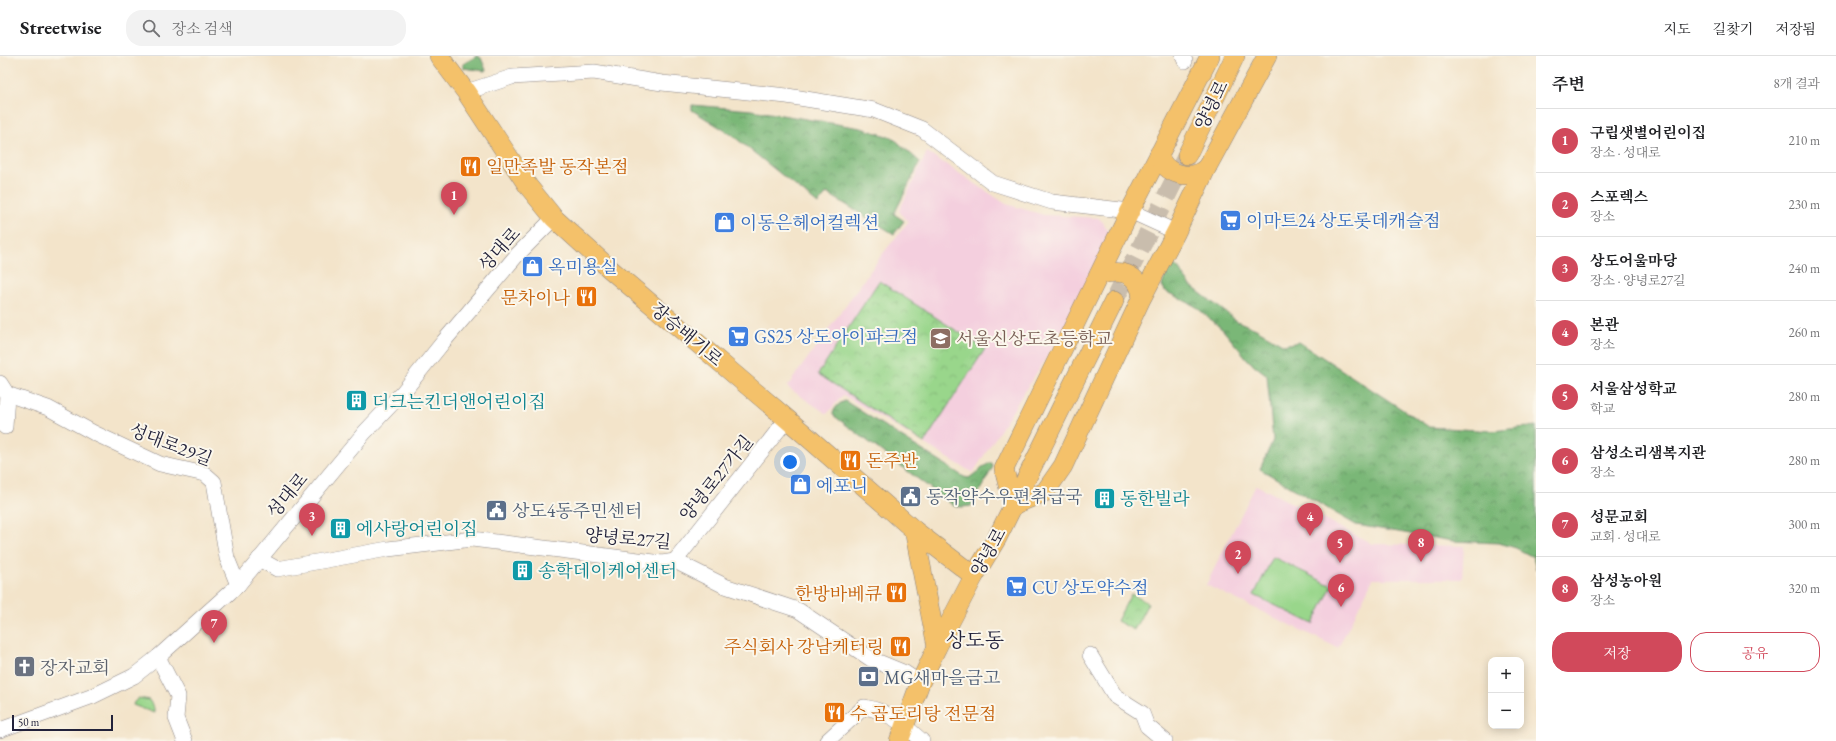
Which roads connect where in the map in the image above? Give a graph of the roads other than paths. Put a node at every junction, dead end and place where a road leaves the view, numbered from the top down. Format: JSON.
{"nodes":[{"id":1,"x":439,"y":56,"type":"edge"},
{"id":2,"x":1210,"y":56,"type":"edge"},
{"id":3,"x":1235,"y":56,"type":"edge"},
{"id":4,"x":1267,"y":56,"type":"edge"},
{"id":5,"x":466,"y":92,"type":"junction"},
{"id":6,"x":1159,"y":154,"type":"junction"},
{"id":7,"x":1187,"y":155,"type":"tunnel mouth"},
{"id":8,"x":1207,"y":167,"type":"junction"},
{"id":9,"x":1130,"y":211,"type":"junction"},
{"id":10,"x":554,"y":218,"type":"junction"},
{"id":11,"x":1176,"y":232,"type":"junction"},
{"id":12,"x":1099,"y":274,"type":"junction"},
{"id":13,"x":1142,"y":296,"type":"junction"},
{"id":14,"x":1114,"y":301,"type":"tunnel mouth"},
{"id":15,"x":3,"y":389,"type":"edge"},
{"id":16,"x":787,"y":419,"type":"junction"},
{"id":17,"x":6,"y":427,"type":"dead end"},
{"id":18,"x":1013,"y":505,"type":"junction"},
{"id":19,"x":914,"y":530,"type":"junction"},
{"id":20,"x":259,"y":558,"type":"junction"},
{"id":21,"x":675,"y":560,"type":"junction"},
{"id":22,"x":974,"y":576,"type":"junction"},
{"id":23,"x":238,"y":585,"type":"junction"},
{"id":24,"x":937,"y":647,"type":"junction"},
{"id":25,"x":1090,"y":655,"type":"dead end"},
{"id":26,"x":158,"y":657,"type":"junction"},
{"id":27,"x":920,"y":683,"type":"junction"},
{"id":28,"x":0,"y":730,"type":"edge"},
{"id":29,"x":902,"y":733,"type":"edge"},
{"id":30,"x":185,"y":741,"type":"edge"},
{"id":31,"x":827,"y":741,"type":"edge"},
{"id":32,"x":922,"y":741,"type":"edge"},
{"id":33,"x":1165,"y":741,"type":"edge"}],
"edges":[{"from":1,"to":5,"type":"main road","name":"장승배기로"},
{"from":2,"to":6,"type":"main road"},
{"from":3,"to":7,"type":"main road","name":"양녕로"},
{"from":4,"to":8,"type":"main road"},
{"from":5,"to":9,"type":"street"},
{"from":5,"to":10,"type":"main road","name":"장승배기로"},
{"from":6,"to":8,"type":"main road"},
{"from":6,"to":9,"type":"main road"},
{"from":8,"to":11,"type":"main road"},
{"from":9,"to":11,"type":"street"},
{"from":9,"to":12,"type":"main road"},
{"from":10,"to":16,"type":"main road","name":"장승배기로"},
{"from":10,"to":20,"type":"street","name":"성대로"},
{"from":11,"to":13,"type":"main road"},
{"from":12,"to":13,"type":"main road"},
{"from":12,"to":18,"type":"main road"},
{"from":13,"to":18,"type":"main road"},
{"from":14,"to":18,"type":"main road","name":"양녕로"},
{"from":15,"to":17,"type":"street"},
{"from":15,"to":23,"type":"street","name":"성대로29길"},
{"from":16,"to":19,"type":"main road","name":"장승배기로"},
{"from":16,"to":21,"type":"street","name":"양녕로27가길"},
{"from":18,"to":22,"type":"main road","name":"양녕로"},
{"from":19,"to":22,"type":"main road","name":"장승배기로"},
{"from":19,"to":24,"type":"main road"},
{"from":20,"to":21,"type":"street","name":"양녕로27길"},
{"from":20,"to":23,"type":"street","name":"성대로"},
{"from":21,"to":27,"type":"street","name":"양녕로27길"},
{"from":22,"to":24,"type":"main road","name":"양녕로"},
{"from":23,"to":26,"type":"street","name":"성대로"},
{"from":24,"to":27,"type":"main road","name":"양녕로"},
{"from":25,"to":33,"type":"street"},
{"from":26,"to":28,"type":"street","name":"성대로"},
{"from":26,"to":30,"type":"street"},
{"from":27,"to":29,"type":"main road","name":"양녕로"},
{"from":29,"to":31,"type":"street"},
{"from":29,"to":32,"type":"street"}]}
